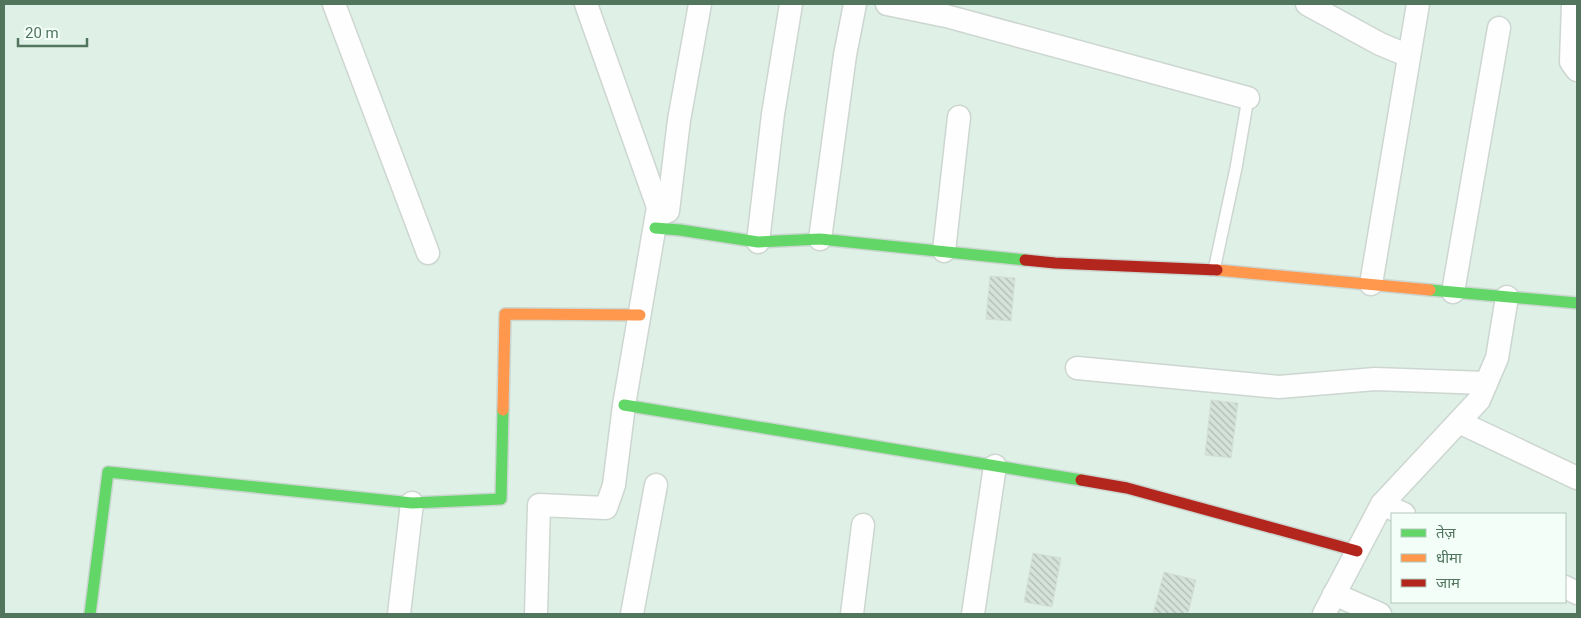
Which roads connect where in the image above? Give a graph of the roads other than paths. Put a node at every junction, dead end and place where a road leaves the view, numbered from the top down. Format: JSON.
{"nodes":[{"id":1,"x":334,"y":4,"type":"edge"},
{"id":2,"x":586,"y":4,"type":"edge"},
{"id":3,"x":700,"y":4,"type":"edge"},
{"id":4,"x":791,"y":4,"type":"edge"},
{"id":5,"x":855,"y":4,"type":"edge"},
{"id":6,"x":887,"y":4,"type":"edge"},
{"id":7,"x":1307,"y":4,"type":"edge"},
{"id":8,"x":1418,"y":4,"type":"edge"},
{"id":9,"x":1574,"y":4,"type":"edge"},
{"id":10,"x":1499,"y":28,"type":"dead end"},
{"id":11,"x":1409,"y":56,"type":"junction"},
{"id":12,"x":1577,"y":70,"type":"edge"},
{"id":13,"x":1248,"y":98,"type":"joint"},
{"id":14,"x":959,"y":117,"type":"dead end"},
{"id":15,"x":655,"y":222,"type":"junction"},
{"id":16,"x":820,"y":239,"type":"junction"},
{"id":17,"x":758,"y":242,"type":"junction"},
{"id":18,"x":944,"y":251,"type":"junction"},
{"id":19,"x":428,"y":253,"type":"dead end"},
{"id":20,"x":1214,"y":270,"type":"junction"},
{"id":21,"x":1371,"y":284,"type":"junction"},
{"id":22,"x":1453,"y":292,"type":"junction"},
{"id":23,"x":1508,"y":297,"type":"junction"},
{"id":24,"x":1577,"y":303,"type":"edge"},
{"id":25,"x":640,"y":315,"type":"junction"},
{"id":26,"x":1077,"y":368,"type":"dead end"},
{"id":27,"x":1486,"y":383,"type":"junction"},
{"id":28,"x":624,"y":405,"type":"junction"},
{"id":29,"x":1459,"y":422,"type":"junction"},
{"id":30,"x":995,"y":466,"type":"junction"},
{"id":31,"x":1577,"y":478,"type":"edge"},
{"id":32,"x":656,"y":484,"type":"dead end"},
{"id":33,"x":412,"y":503,"type":"junction"},
{"id":34,"x":1382,"y":504,"type":"junction"},
{"id":35,"x":1402,"y":513,"type":"edge"},
{"id":36,"x":863,"y":526,"type":"dead end"},
{"id":37,"x":1357,"y":551,"type":"junction"},
{"id":38,"x":1334,"y":594,"type":"junction"},
{"id":39,"x":90,"y":614,"type":"edge"},
{"id":40,"x":399,"y":614,"type":"edge"},
{"id":41,"x":536,"y":614,"type":"edge"},
{"id":42,"x":632,"y":614,"type":"edge"},
{"id":43,"x":852,"y":614,"type":"edge"},
{"id":44,"x":973,"y":614,"type":"edge"},
{"id":45,"x":1324,"y":614,"type":"edge"},
{"id":46,"x":1380,"y":614,"type":"edge"}],
"edges":[{"from":1,"to":19,"type":"street"},
{"from":2,"to":15,"type":"street"},
{"from":3,"to":15,"type":"street"},
{"from":4,"to":17,"type":"street"},
{"from":5,"to":16,"type":"street"},
{"from":6,"to":13,"type":"street"},
{"from":7,"to":11,"type":"street"},
{"from":8,"to":11,"type":"street"},
{"from":9,"to":12,"type":"street"},
{"from":10,"to":22,"type":"street"},
{"from":11,"to":21,"type":"street"},
{"from":13,"to":20,"type":"lane"},
{"from":14,"to":18,"type":"street"},
{"from":15,"to":17,"type":"street"},
{"from":15,"to":25,"type":"street"},
{"from":16,"to":17,"type":"street"},
{"from":16,"to":18,"type":"street"},
{"from":18,"to":20,"type":"street"},
{"from":20,"to":21,"type":"street"},
{"from":21,"to":22,"type":"street"},
{"from":22,"to":23,"type":"street"},
{"from":23,"to":24,"type":"street"},
{"from":23,"to":27,"type":"street"},
{"from":25,"to":28,"type":"street"},
{"from":25,"to":33,"type":"street"},
{"from":26,"to":27,"type":"street"},
{"from":27,"to":29,"type":"street"},
{"from":28,"to":30,"type":"street"},
{"from":28,"to":41,"type":"street"},
{"from":29,"to":31,"type":"street"},
{"from":29,"to":34,"type":"street"},
{"from":30,"to":37,"type":"street"},
{"from":30,"to":44,"type":"street"},
{"from":32,"to":42,"type":"street"},
{"from":33,"to":39,"type":"street"},
{"from":33,"to":40,"type":"street"},
{"from":34,"to":35,"type":"street"},
{"from":34,"to":37,"type":"street"},
{"from":36,"to":43,"type":"street"},
{"from":37,"to":38,"type":"street"},
{"from":38,"to":45,"type":"street"},
{"from":38,"to":46,"type":"street"}]}
